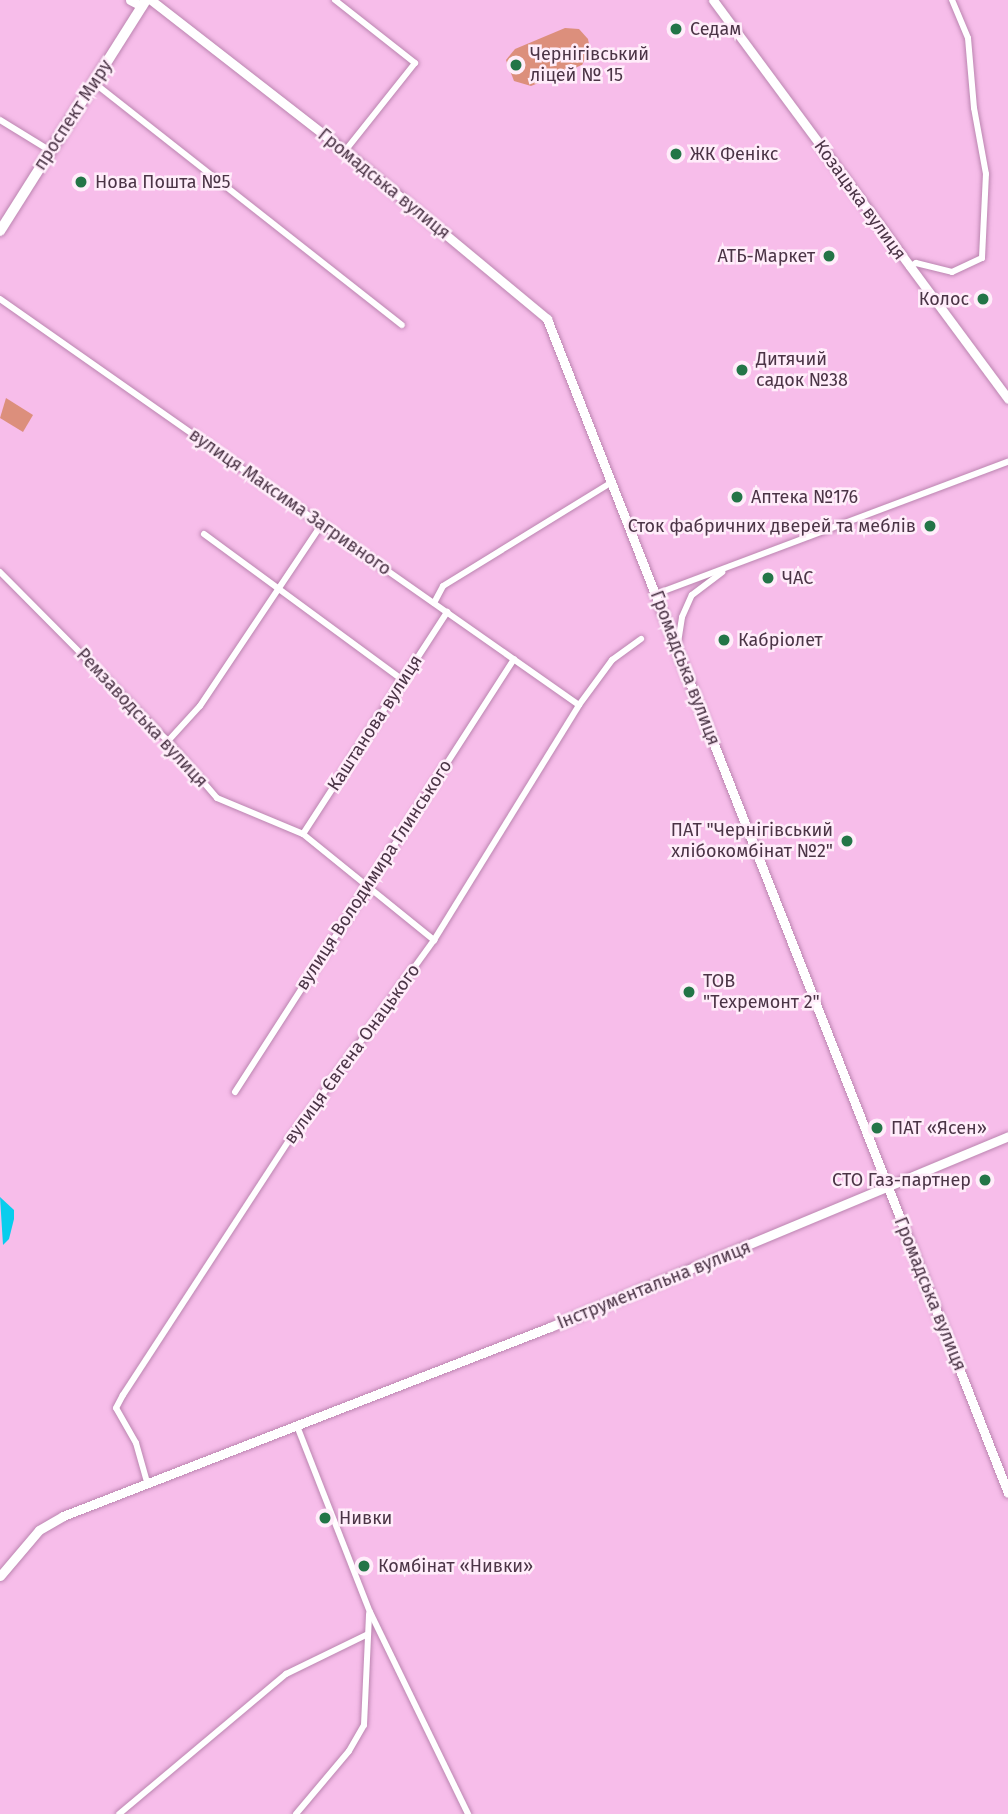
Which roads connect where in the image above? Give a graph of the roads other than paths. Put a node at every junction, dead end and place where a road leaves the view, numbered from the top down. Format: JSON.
{"nodes":[{"id":1,"x":130,"y":0,"type":"edge"},
{"id":2,"x":335,"y":0,"type":"edge"},
{"id":3,"x":713,"y":0,"type":"edge"},
{"id":4,"x":952,"y":0,"type":"edge"},
{"id":5,"x":146,"y":2,"type":"edge"},
{"id":6,"x":93,"y":82,"type":"junction"},
{"id":7,"x":0,"y":120,"type":"edge"},
{"id":8,"x":49,"y":150,"type":"junction"},
{"id":9,"x":345,"y":151,"type":"junction"},
{"id":10,"x":0,"y":231,"type":"edge"},
{"id":11,"x":909,"y":267,"type":"junction"},
{"id":12,"x":0,"y":299,"type":"edge"},
{"id":13,"x":402,"y":325,"type":"dead end"},
{"id":14,"x":1008,"y":399,"type":"edge"},
{"id":15,"x":1008,"y":462,"type":"edge"},
{"id":16,"x":612,"y":482,"type":"junction"},
{"id":17,"x":322,"y":524,"type":"junction"},
{"id":18,"x":204,"y":534,"type":"dead end"},
{"id":19,"x":729,"y":567,"type":"junction"},
{"id":20,"x":0,"y":572,"type":"edge"},
{"id":21,"x":278,"y":588,"type":"junction"},
{"id":22,"x":656,"y":594,"type":"junction"},
{"id":23,"x":434,"y":603,"type":"junction"},
{"id":24,"x":447,"y":612,"type":"junction"},
{"id":25,"x":641,"y":639,"type":"dead end"},
{"id":26,"x":677,"y":650,"type":"junction"},
{"id":27,"x":514,"y":659,"type":"junction"},
{"id":28,"x":403,"y":680,"type":"junction"},
{"id":29,"x":579,"y":705,"type":"junction"},
{"id":30,"x":168,"y":741,"type":"junction"},
{"id":31,"x":303,"y":834,"type":"junction"},
{"id":32,"x":367,"y":883,"type":"junction"},
{"id":33,"x":434,"y":940,"type":"junction"},
{"id":34,"x":235,"y":1092,"type":"dead end"},
{"id":35,"x":1008,"y":1136,"type":"edge"},
{"id":36,"x":888,"y":1187,"type":"junction"},
{"id":37,"x":297,"y":1426,"type":"junction"},
{"id":38,"x":147,"y":1482,"type":"junction"},
{"id":39,"x":1008,"y":1493,"type":"edge"},
{"id":40,"x":0,"y":1576,"type":"edge"},
{"id":41,"x":370,"y":1612,"type":"junction"},
{"id":42,"x":368,"y":1634,"type":"junction"},
{"id":43,"x":119,"y":1814,"type":"edge"},
{"id":44,"x":296,"y":1814,"type":"edge"},
{"id":45,"x":468,"y":1814,"type":"edge"}],
"edges":[{"from":1,"to":5,"type":"street","name":"Громадська вулиця"},
{"from":2,"to":9,"type":"street"},
{"from":3,"to":11,"type":"street","name":"Козацька вулиця"},
{"from":4,"to":11,"type":"street"},
{"from":5,"to":6,"type":"main road","name":"проспект Миру"},
{"from":5,"to":9,"type":"street","name":"Громадська вулиця"},
{"from":6,"to":8,"type":"main road","name":"проспект Миру"},
{"from":6,"to":13,"type":"street"},
{"from":7,"to":8,"type":"street"},
{"from":8,"to":10,"type":"main road","name":"проспект Миру"},
{"from":9,"to":16,"type":"street","name":"Громадська вулиця"},
{"from":11,"to":14,"type":"street","name":"Козацька вулиця"},
{"from":12,"to":17,"type":"street","name":"вулиця Максима Загривного"},
{"from":15,"to":19,"type":"street"},
{"from":16,"to":22,"type":"street","name":"Громадська вулиця"},
{"from":16,"to":23,"type":"street"},
{"from":17,"to":21,"type":"street"},
{"from":17,"to":23,"type":"street","name":"вулиця Максима Загривного"},
{"from":18,"to":21,"type":"street"},
{"from":19,"to":22,"type":"street"},
{"from":19,"to":26,"type":"street"},
{"from":20,"to":30,"type":"street","name":"Ремзаводська вулиця"},
{"from":21,"to":28,"type":"street"},
{"from":21,"to":30,"type":"street"},
{"from":22,"to":26,"type":"street","name":"Громадська вулиця"},
{"from":23,"to":24,"type":"street","name":"вулиця Максима Загривного"},
{"from":24,"to":27,"type":"street","name":"вулиця Максима Загривного"},
{"from":24,"to":28,"type":"street","name":"Каштанова вулиця"},
{"from":25,"to":29,"type":"street","name":"вулиця Євгена Онацького"},
{"from":26,"to":36,"type":"street","name":"Громадська вулиця"},
{"from":27,"to":29,"type":"street","name":"вулиця Максима Загривного"},
{"from":27,"to":32,"type":"street","name":"вулиця Володимира Глинського"},
{"from":28,"to":31,"type":"street","name":"Каштанова вулиця"},
{"from":29,"to":33,"type":"street","name":"вулиця Євгена Онацького"},
{"from":30,"to":31,"type":"street","name":"Ремзаводська вулиця"},
{"from":31,"to":32,"type":"street","name":"Ремзаводська вулиця"},
{"from":32,"to":33,"type":"street","name":"Ремзаводська вулиця"},
{"from":32,"to":34,"type":"street","name":"вулиця Володимира Глинського"},
{"from":33,"to":38,"type":"street","name":"вулиця Євгена Онацького"},
{"from":35,"to":36,"type":"street","name":"Інструментальна вулиця"},
{"from":36,"to":37,"type":"street","name":"Інструментальна вулиця"},
{"from":36,"to":39,"type":"street","name":"Громадська вулиця"},
{"from":37,"to":38,"type":"street","name":"Інструментальна вулиця"},
{"from":37,"to":41,"type":"street"},
{"from":38,"to":40,"type":"street","name":"Інструментальна вулиця"},
{"from":41,"to":42,"type":"street"},
{"from":41,"to":45,"type":"street"},
{"from":42,"to":43,"type":"street"},
{"from":42,"to":44,"type":"street"}]}
